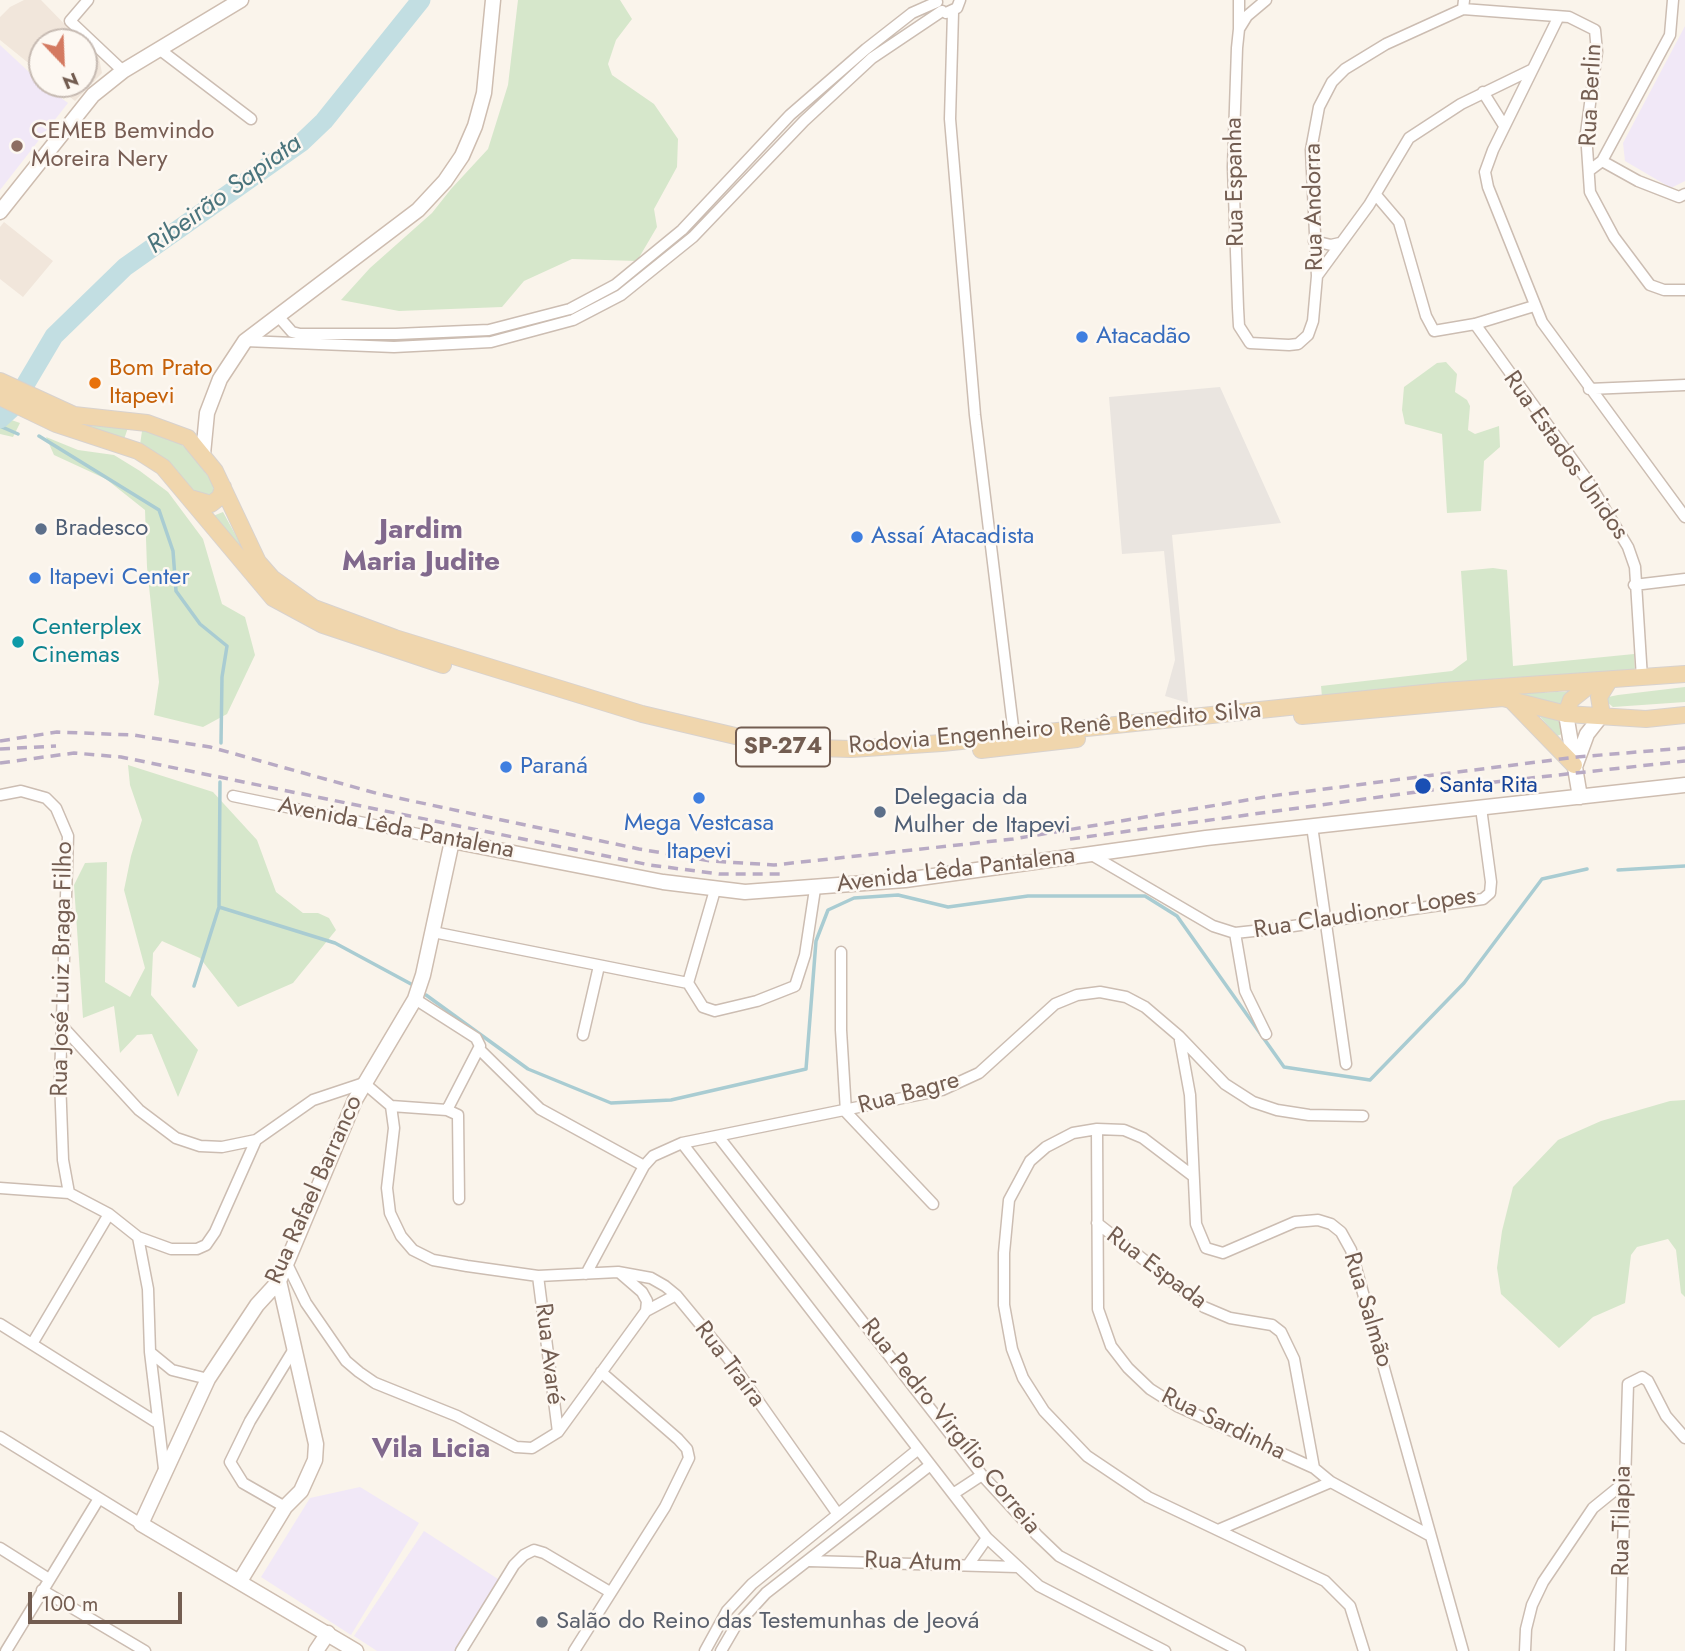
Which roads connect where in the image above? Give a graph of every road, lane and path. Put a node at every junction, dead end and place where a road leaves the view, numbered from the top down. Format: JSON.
{"nodes":[{"id":1,"x":88,"y":0,"type":"edge"},
{"id":2,"x":493,"y":0,"type":"edge"},
{"id":3,"x":1239,"y":0,"type":"edge"},
{"id":4,"x":1266,"y":0,"type":"edge"},
{"id":5,"x":1673,"y":0,"type":"edge"},
{"id":6,"x":235,"y":1,"type":"edge"},
{"id":7,"x":950,"y":4,"type":"edge"},
{"id":8,"x":1463,"y":4,"type":"edge"},
{"id":9,"x":1558,"y":18,"type":"junction"},
{"id":10,"x":1239,"y":29,"type":"junction"},
{"id":11,"x":159,"y":49,"type":"junction"},
{"id":12,"x":1531,"y":70,"type":"junction"},
{"id":13,"x":122,"y":71,"type":"junction"},
{"id":14,"x":1483,"y":92,"type":"junction"},
{"id":15,"x":251,"y":119,"type":"dead end"},
{"id":16,"x":1503,"y":124,"type":"junction"},
{"id":17,"x":1602,"y":161,"type":"junction"},
{"id":18,"x":1590,"y":170,"type":"junction"},
{"id":19,"x":1685,"y":194,"type":"edge"},
{"id":20,"x":1376,"y":195,"type":"junction"},
{"id":21,"x":0,"y":212,"type":"edge"},
{"id":22,"x":1314,"y":241,"type":"junction"},
{"id":23,"x":1340,"y":243,"type":"junction"},
{"id":24,"x":1317,"y":276,"type":"junction"},
{"id":25,"x":1685,"y":290,"type":"edge"},
{"id":26,"x":1534,"y":306,"type":"junction"},
{"id":27,"x":278,"y":316,"type":"junction"},
{"id":28,"x":1475,"y":324,"type":"junction"},
{"id":29,"x":245,"y":341,"type":"junction"},
{"id":30,"x":1278,"y":345,"type":"joint"},
{"id":31,"x":0,"y":381,"type":"edge"},
{"id":32,"x":1685,"y":385,"type":"edge"},
{"id":33,"x":1589,"y":389,"type":"junction"},
{"id":34,"x":0,"y":397,"type":"edge"},
{"id":35,"x":147,"y":423,"type":"junction"},
{"id":36,"x":138,"y":451,"type":"junction"},
{"id":37,"x":203,"y":454,"type":"junction"},
{"id":38,"x":223,"y":487,"type":"junction"},
{"id":39,"x":190,"y":498,"type":"junction"},
{"id":40,"x":1685,"y":517,"type":"edge"},
{"id":41,"x":1685,"y":579,"type":"edge"},
{"id":42,"x":1634,"y":585,"type":"junction"},
{"id":43,"x":1684,"y":675,"type":"edge"},
{"id":44,"x":1642,"y":678,"type":"junction"},
{"id":45,"x":1602,"y":681,"type":"junction"},
{"id":46,"x":1511,"y":701,"type":"junction"},
{"id":47,"x":1566,"y":714,"type":"junction"},
{"id":48,"x":1602,"y":715,"type":"junction"},
{"id":49,"x":1685,"y":715,"type":"edge"},
{"id":50,"x":1014,"y":735,"type":"junction"},
{"id":51,"x":1574,"y":767,"type":"junction"},
{"id":52,"x":1685,"y":785,"type":"edge"},
{"id":53,"x":0,"y":794,"type":"edge"},
{"id":54,"x":233,"y":796,"type":"dead end"},
{"id":55,"x":1580,"y":797,"type":"junction"},
{"id":56,"x":1482,"y":808,"type":"junction"},
{"id":57,"x":1312,"y":826,"type":"junction"},
{"id":58,"x":452,"y":841,"type":"junction"},
{"id":59,"x":1090,"y":854,"type":"junction"},
{"id":60,"x":815,"y":889,"type":"junction"},
{"id":61,"x":715,"y":890,"type":"junction"},
{"id":62,"x":1326,"y":920,"type":"junction"},
{"id":63,"x":433,"y":932,"type":"junction"},
{"id":64,"x":1235,"y":933,"type":"junction"},
{"id":65,"x":841,"y":952,"type":"dead end"},
{"id":66,"x":599,"y":966,"type":"junction"},
{"id":67,"x":688,"y":983,"type":"junction"},
{"id":68,"x":415,"y":999,"type":"junction"},
{"id":69,"x":62,"y":1026,"type":"junction"},
{"id":70,"x":1266,"y":1034,"type":"dead end"},
{"id":71,"x":583,"y":1035,"type":"dead end"},
{"id":72,"x":1179,"y":1036,"type":"junction"},
{"id":73,"x":479,"y":1049,"type":"junction"},
{"id":74,"x":1346,"y":1064,"type":"dead end"},
{"id":75,"x":363,"y":1083,"type":"junction"},
{"id":76,"x":391,"y":1106,"type":"junction"},
{"id":77,"x":447,"y":1110,"type":"junction"},
{"id":78,"x":846,"y":1112,"type":"junction"},
{"id":79,"x":1363,"y":1116,"type":"dead end"},
{"id":80,"x":1097,"y":1129,"type":"junction"},
{"id":81,"x":718,"y":1136,"type":"junction"},
{"id":82,"x":256,"y":1140,"type":"junction"},
{"id":83,"x":682,"y":1143,"type":"junction"},
{"id":84,"x":644,"y":1166,"type":"junction"},
{"id":85,"x":1193,"y":1176,"type":"junction"},
{"id":86,"x":0,"y":1188,"type":"edge"},
{"id":87,"x":69,"y":1193,"type":"junction"},
{"id":88,"x":459,"y":1199,"type":"dead end"},
{"id":89,"x":933,"y":1205,"type":"dead end"},
{"id":90,"x":109,"y":1214,"type":"junction"},
{"id":91,"x":1097,"y":1223,"type":"junction"},
{"id":92,"x":138,"y":1237,"type":"junction"},
{"id":93,"x":287,"y":1264,"type":"junction"},
{"id":94,"x":618,"y":1272,"type":"junction"},
{"id":95,"x":586,"y":1274,"type":"junction"},
{"id":96,"x":538,"y":1276,"type":"junction"},
{"id":97,"x":279,"y":1281,"type":"junction"},
{"id":98,"x":676,"y":1295,"type":"junction"},
{"id":99,"x":646,"y":1311,"type":"junction"},
{"id":100,"x":0,"y":1324,"type":"edge"},
{"id":101,"x":32,"y":1344,"type":"junction"},
{"id":102,"x":294,"y":1349,"type":"junction"},
{"id":103,"x":150,"y":1353,"type":"junction"},
{"id":104,"x":601,"y":1373,"type":"junction"},
{"id":105,"x":208,"y":1379,"type":"junction"},
{"id":106,"x":156,"y":1422,"type":"junction"},
{"id":107,"x":558,"y":1432,"type":"junction"},
{"id":108,"x":0,"y":1437,"type":"edge"},
{"id":109,"x":1685,"y":1438,"type":"edge"},
{"id":110,"x":916,"y":1451,"type":"junction"},
{"id":111,"x":929,"y":1466,"type":"junction"},
{"id":112,"x":1314,"y":1468,"type":"junction"},
{"id":113,"x":164,"y":1469,"type":"junction"},
{"id":114,"x":982,"y":1475,"type":"junction"},
{"id":115,"x":1331,"y":1482,"type":"junction"},
{"id":116,"x":1625,"y":1482,"type":"junction"},
{"id":117,"x":953,"y":1494,"type":"junction"},
{"id":118,"x":98,"y":1500,"type":"junction"},
{"id":119,"x":285,"y":1507,"type":"junction"},
{"id":120,"x":837,"y":1513,"type":"junction"},
{"id":121,"x":141,"y":1524,"type":"junction"},
{"id":122,"x":1218,"y":1530,"type":"junction"},
{"id":123,"x":1429,"y":1535,"type":"junction"},
{"id":124,"x":987,"y":1538,"type":"junction"},
{"id":125,"x":0,"y":1548,"type":"edge"},
{"id":126,"x":809,"y":1561,"type":"junction"},
{"id":127,"x":968,"y":1565,"type":"junction"},
{"id":128,"x":1017,"y":1567,"type":"junction"},
{"id":129,"x":49,"y":1579,"type":"junction"},
{"id":130,"x":240,"y":1581,"type":"junction"},
{"id":131,"x":42,"y":1590,"type":"junction"},
{"id":132,"x":610,"y":1592,"type":"junction"},
{"id":133,"x":328,"y":1633,"type":"junction"},
{"id":134,"x":140,"y":1650,"type":"edge"},
{"id":135,"x":5,"y":1651,"type":"edge"},
{"id":136,"x":316,"y":1651,"type":"edge"},
{"id":137,"x":356,"y":1651,"type":"edge"},
{"id":138,"x":461,"y":1651,"type":"edge"},
{"id":139,"x":574,"y":1651,"type":"edge"},
{"id":140,"x":706,"y":1651,"type":"edge"},
{"id":141,"x":721,"y":1651,"type":"edge"},
{"id":142,"x":1165,"y":1651,"type":"edge"},
{"id":143,"x":1240,"y":1651,"type":"edge"},
{"id":144,"x":1364,"y":1651,"type":"edge"},
{"id":145,"x":1463,"y":1651,"type":"edge"},
{"id":146,"x":1525,"y":1651,"type":"edge"},
{"id":147,"x":1620,"y":1651,"type":"edge"}],
"edges":[{"from":1,"to":13,"type":"street"},
{"from":2,"to":27,"type":"street"},
{"from":3,"to":10,"type":"street"},
{"from":4,"to":10,"type":"street"},
{"from":5,"to":17,"type":"street"},
{"from":6,"to":11,"type":"street"},
{"from":7,"to":27,"type":"street"},
{"from":7,"to":29,"type":"street"},
{"from":7,"to":50,"type":"street"},
{"from":8,"to":9,"type":"street","name":"Rua Berlin"},
{"from":8,"to":22,"type":"street","name":"Rua Andorra"},
{"from":9,"to":12,"type":"street"},
{"from":9,"to":18,"type":"street","name":"Rua Berlin"},
{"from":10,"to":30,"type":"street","name":"Rua Espanha"},
{"from":11,"to":13,"type":"street"},
{"from":11,"to":15,"type":"street"},
{"from":12,"to":14,"type":"street"},
{"from":12,"to":16,"type":"street"},
{"from":13,"to":21,"type":"street"},
{"from":14,"to":16,"type":"street"},
{"from":14,"to":20,"type":"street"},
{"from":16,"to":26,"type":"street"},
{"from":17,"to":18,"type":"street"},
{"from":17,"to":19,"type":"street"},
{"from":18,"to":25,"type":"street"},
{"from":20,"to":23,"type":"street"},
{"from":20,"to":28,"type":"street"},
{"from":22,"to":23,"type":"street"},
{"from":22,"to":24,"type":"street","name":"Rua Andorra"},
{"from":23,"to":24,"type":"street"},
{"from":24,"to":30,"type":"street","name":"Rua Andorra"},
{"from":26,"to":28,"type":"street"},
{"from":26,"to":33,"type":"street"},
{"from":27,"to":29,"type":"street"},
{"from":28,"to":42,"type":"street","name":"Rua Estados Unidos"},
{"from":29,"to":37,"type":"street"},
{"from":31,"to":35,"type":"main road","name":"Rodovia Engenheiro Renê Benedito Silva","number":"SP-274"},
{"from":32,"to":33,"type":"street"},
{"from":33,"to":40,"type":"street"},
{"from":34,"to":36,"type":"main road","name":"Rodovia Engenheiro Renê Benedito Silva","number":"SP-274"},
{"from":35,"to":36,"type":"main road"},
{"from":35,"to":37,"type":"main road","name":"Rodovia Engenheiro Renê Benedito Silva","number":"SP-274"},
{"from":36,"to":39,"type":"main road","name":"Rodovia Engenheiro Renê Benedito Silva","number":"SP-274"},
{"from":37,"to":38,"type":"main road","name":"Rodovia Engenheiro Renê Benedito Silva","number":"SP-274"},
{"from":38,"to":39,"type":"main road"},
{"from":38,"to":50,"type":"main road","name":"Rodovia Engenheiro Renê Benedito Silva","number":"SP-274"},
{"from":39,"to":46,"type":"main road","name":"Rodovia Engenheiro Renê Benedito Silva","number":"SP-274"},
{"from":41,"to":42,"type":"street"},
{"from":42,"to":44,"type":"street","name":"Rua Estados Unidos"},
{"from":43,"to":44,"type":"main road","name":"Rodovia Engenheiro Renê Benedito Silva","number":"SP-274"},
{"from":44,"to":45,"type":"main road","name":"Rodovia Engenheiro Renê Benedito Silva","number":"SP-274"},
{"from":45,"to":47,"type":"main road"},
{"from":45,"to":48,"type":"main road"},
{"from":45,"to":50,"type":"main road","name":"Rodovia Engenheiro Renê Benedito Silva","number":"SP-274"},
{"from":46,"to":47,"type":"main road","name":"Rodovia Engenheiro Renê Benedito Silva","number":"SP-274"},
{"from":46,"to":51,"type":"main road"},
{"from":47,"to":48,"type":"main road","name":"Rodovia Engenheiro Renê Benedito Silva","number":"SP-274"},
{"from":47,"to":51,"type":"street"},
{"from":48,"to":49,"type":"main road","name":"Rodovia Engenheiro Renê Benedito Silva","number":"SP-274"},
{"from":48,"to":51,"type":"street"},
{"from":51,"to":55,"type":"street"},
{"from":52,"to":55,"type":"street","name":"Avenida Lêda Pantalena"},
{"from":53,"to":69,"type":"street","name":"Rua José Luiz Braga Filho"},
{"from":54,"to":58,"type":"street","name":"Avenida Lêda Pantalena"},
{"from":55,"to":56,"type":"street","name":"Avenida Lêda Pantalena"},
{"from":56,"to":57,"type":"street","name":"Avenida Lêda Pantalena"},
{"from":56,"to":62,"type":"street","name":"Rua Claudionor Lopes"},
{"from":57,"to":59,"type":"street","name":"Avenida Lêda Pantalena"},
{"from":57,"to":62,"type":"street"},
{"from":58,"to":61,"type":"street","name":"Avenida Lêda Pantalena"},
{"from":58,"to":63,"type":"street","name":"Rua Rafael Barranco"},
{"from":59,"to":60,"type":"street","name":"Avenida Lêda Pantalena"},
{"from":59,"to":64,"type":"street","name":"Rua Claudionor Lopes"},
{"from":60,"to":61,"type":"street","name":"Avenida Lêda Pantalena"},
{"from":60,"to":67,"type":"street"},
{"from":61,"to":67,"type":"street"},
{"from":62,"to":64,"type":"street","name":"Rua Claudionor Lopes"},
{"from":62,"to":74,"type":"street"},
{"from":63,"to":66,"type":"street"},
{"from":63,"to":68,"type":"street","name":"Rua Rafael Barranco"},
{"from":64,"to":70,"type":"street"},
{"from":65,"to":78,"type":"street"},
{"from":66,"to":67,"type":"street"},
{"from":66,"to":71,"type":"street"},
{"from":68,"to":73,"type":"street"},
{"from":68,"to":75,"type":"street","name":"Rua Rafael Barranco"},
{"from":69,"to":82,"type":"street"},
{"from":69,"to":87,"type":"street","name":"Rua José Luiz Braga Filho"},
{"from":72,"to":78,"type":"street","name":"Rua Bagre"},
{"from":72,"to":79,"type":"street","name":"Rua Bagre"},
{"from":72,"to":85,"type":"street","name":"Rua Salmão"},
{"from":73,"to":77,"type":"street"},
{"from":73,"to":84,"type":"street"},
{"from":75,"to":76,"type":"street"},
{"from":75,"to":82,"type":"street"},
{"from":75,"to":93,"type":"street","name":"Rua Rafael Barranco"},
{"from":76,"to":77,"type":"street"},
{"from":76,"to":96,"type":"street","name":"Rua Traíra"},
{"from":77,"to":88,"type":"street"},
{"from":78,"to":81,"type":"street","name":"Rua Bagre"},
{"from":78,"to":89,"type":"street"},
{"from":80,"to":85,"type":"street"},
{"from":80,"to":91,"type":"street","name":"Rua Sardinha"},
{"from":80,"to":122,"type":"street"},
{"from":81,"to":83,"type":"street","name":"Rua Bagre"},
{"from":81,"to":114,"type":"street","name":"Rua Pedro Virgílio Correia"},
{"from":82,"to":92,"type":"street"},
{"from":83,"to":84,"type":"street","name":"Rua Bagre"},
{"from":83,"to":110,"type":"street","name":"Rua Pedro Virgílio Correia"},
{"from":84,"to":95,"type":"street","name":"Rua Bagre"},
{"from":85,"to":123,"type":"street","name":"Rua Salmão"},
{"from":86,"to":87,"type":"street"},
{"from":87,"to":90,"type":"street"},
{"from":90,"to":92,"type":"street"},
{"from":90,"to":101,"type":"street"},
{"from":91,"to":112,"type":"street","name":"Rua Espada"},
{"from":91,"to":112,"type":"street","name":"Rua Sardinha"},
{"from":92,"to":103,"type":"street"},
{"from":93,"to":97,"type":"street","name":"Rua Rafael Barranco"},
{"from":93,"to":107,"type":"street"},
{"from":94,"to":95,"type":"street","name":"Rua Traíra"},
{"from":94,"to":98,"type":"street","name":"Rua Traíra"},
{"from":94,"to":99,"type":"street"},
{"from":95,"to":96,"type":"street","name":"Rua Traíra"},
{"from":96,"to":107,"type":"street","name":"Rua Avaré"},
{"from":97,"to":102,"type":"street"},
{"from":97,"to":105,"type":"street","name":"Rua Rafael Barranco"},
{"from":98,"to":99,"type":"street"},
{"from":98,"to":120,"type":"street","name":"Rua Traíra"},
{"from":99,"to":104,"type":"street"},
{"from":100,"to":101,"type":"street"},
{"from":101,"to":106,"type":"street"},
{"from":102,"to":119,"type":"street"},
{"from":102,"to":119,"type":"street"},
{"from":103,"to":105,"type":"street"},
{"from":103,"to":106,"type":"street"},
{"from":104,"to":107,"type":"street"},
{"from":104,"to":132,"type":"street"},
{"from":105,"to":113,"type":"street","name":"Rua Rafael Barranco"},
{"from":106,"to":113,"type":"street"},
{"from":108,"to":118,"type":"street"},
{"from":109,"to":116,"type":"street","name":"Rua Tilapia"},
{"from":110,"to":111,"type":"street","name":"Rua Pedro Virgílio Correia"},
{"from":110,"to":120,"type":"street"},
{"from":111,"to":117,"type":"street","name":"Rua Pedro Virgílio Correia"},
{"from":111,"to":126,"type":"street"},
{"from":112,"to":115,"type":"street","name":"Rua Sardinha"},
{"from":113,"to":121,"type":"street","name":"Rua Rafael Barranco"},
{"from":114,"to":117,"type":"street"},
{"from":114,"to":143,"type":"street","name":"Rua Pedro Virgílio Correia"},
{"from":115,"to":122,"type":"street"},
{"from":115,"to":123,"type":"street","name":"Rua Sardinha"},
{"from":116,"to":146,"type":"street"},
{"from":116,"to":147,"type":"street","name":"Rua Tilapia"},
{"from":117,"to":124,"type":"street","name":"Rua Pedro Virgílio Correia"},
{"from":118,"to":121,"type":"street"},
{"from":118,"to":129,"type":"street"},
{"from":119,"to":130,"type":"street"},
{"from":120,"to":140,"type":"street"},
{"from":121,"to":130,"type":"street"},
{"from":122,"to":144,"type":"street"},
{"from":123,"to":145,"type":"street"},
{"from":124,"to":127,"type":"street"},
{"from":124,"to":128,"type":"street","name":"Rua Pedro Virgílio Correia"},
{"from":125,"to":129,"type":"street"},
{"from":126,"to":127,"type":"street","name":"Rua Atum"},
{"from":126,"to":141,"type":"street"},
{"from":127,"to":128,"type":"street","name":"Rua Atum"},
{"from":128,"to":142,"type":"street","name":"Rua Pedro Virgílio Correia"},
{"from":129,"to":131,"type":"street"},
{"from":130,"to":133,"type":"street"},
{"from":131,"to":134,"type":"street"},
{"from":131,"to":135,"type":"street"},
{"from":132,"to":138,"type":"street"},
{"from":132,"to":139,"type":"street"},
{"from":133,"to":136,"type":"street"},
{"from":133,"to":137,"type":"street"}]}
